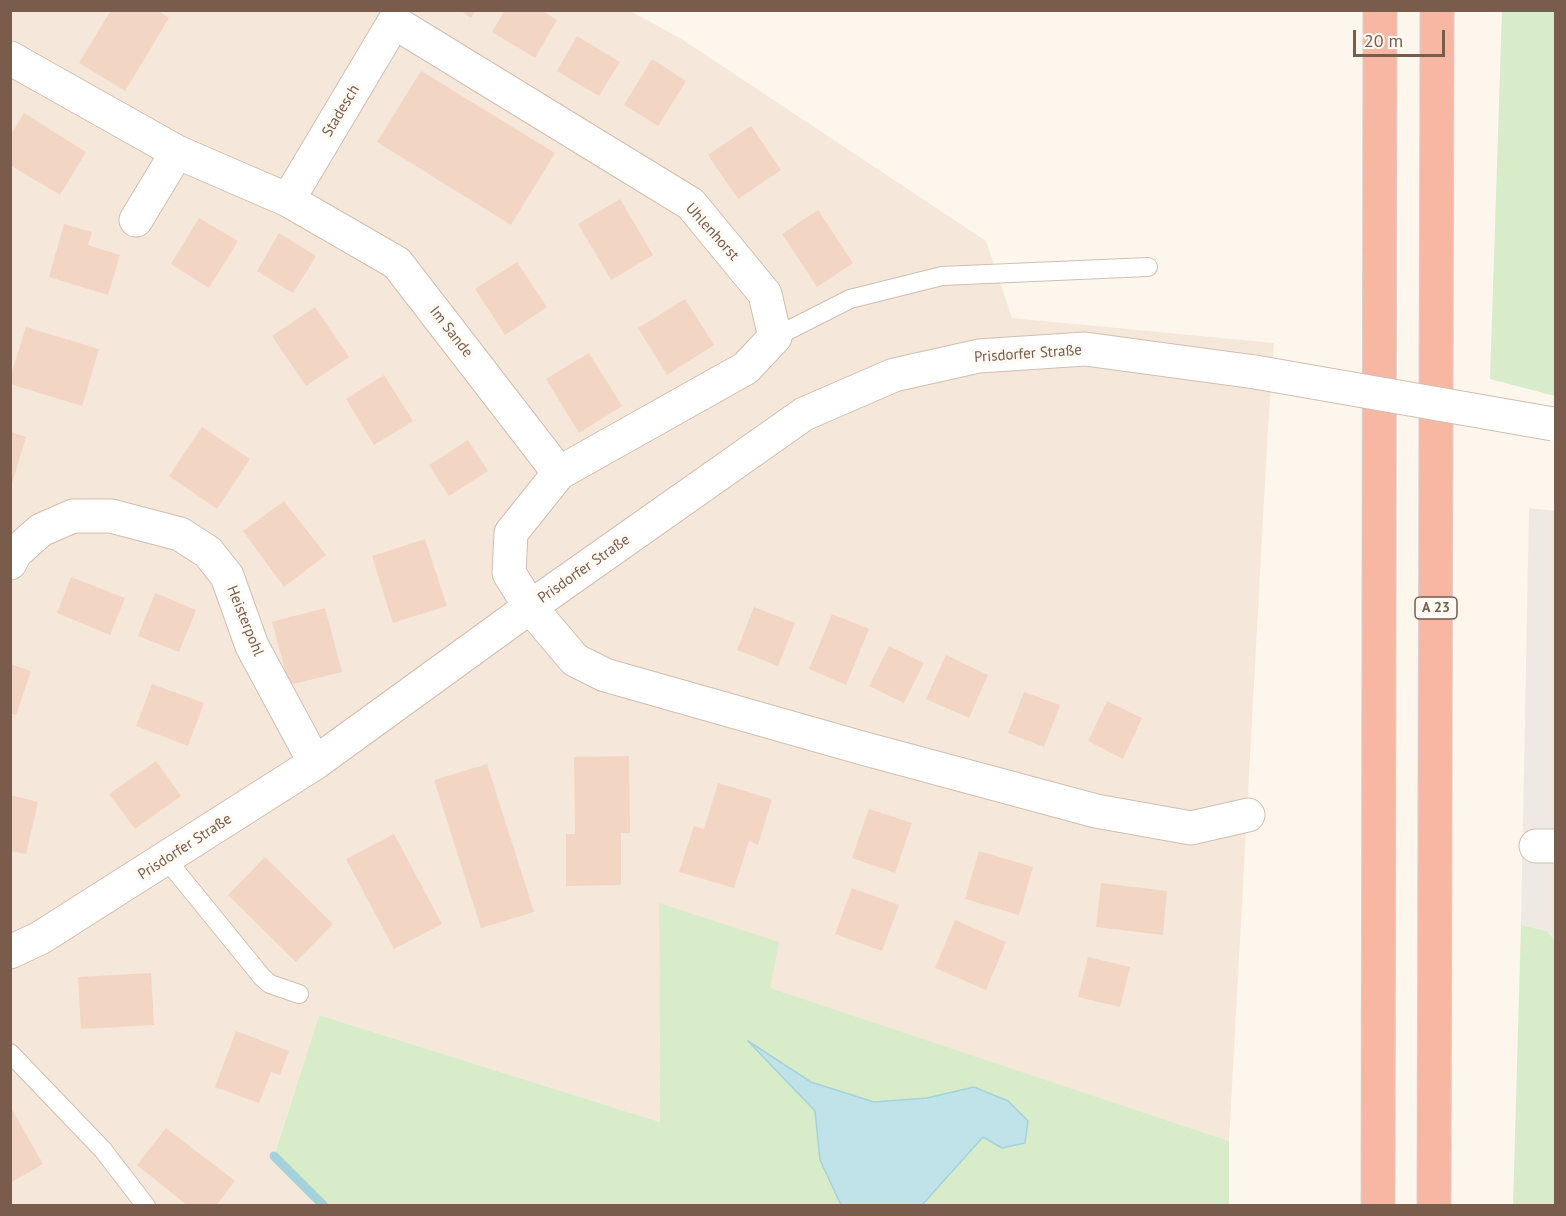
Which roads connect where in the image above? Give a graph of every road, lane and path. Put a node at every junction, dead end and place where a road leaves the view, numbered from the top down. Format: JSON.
{"nodes":[{"id":1,"x":1380,"y":10,"type":"edge"},
{"id":2,"x":1437,"y":10,"type":"edge"},
{"id":3,"x":394,"y":22,"type":"joint"},
{"id":4,"x":10,"y":58,"type":"edge"},
{"id":5,"x":177,"y":152,"type":"junction"},
{"id":6,"x":288,"y":200,"type":"junction"},
{"id":7,"x":136,"y":220,"type":"dead end"},
{"id":8,"x":1148,"y":267,"type":"dead end"},
{"id":9,"x":775,"y":337,"type":"junction"},
{"id":10,"x":1554,"y":425,"type":"edge"},
{"id":11,"x":560,"y":473,"type":"junction"},
{"id":12,"x":10,"y":563,"type":"edge"},
{"id":13,"x":530,"y":607,"type":"junction"},
{"id":14,"x":315,"y":763,"type":"junction"},
{"id":15,"x":1248,"y":815,"type":"dead end"},
{"id":16,"x":166,"y":859,"type":"junction"},
{"id":17,"x":10,"y":952,"type":"edge"},
{"id":18,"x":299,"y":994,"type":"dead end"},
{"id":19,"x":10,"y":1053,"type":"edge"},
{"id":20,"x":146,"y":1206,"type":"edge"},
{"id":21,"x":1378,"y":1206,"type":"edge"},
{"id":22,"x":1434,"y":1206,"type":"edge"}],
"edges":[{"from":1,"to":21,"type":"highway"},
{"from":2,"to":22,"type":"highway","number":"A 23"},
{"from":3,"to":6,"type":"street","name":"Stadesch"},
{"from":3,"to":9,"type":"street","name":"Uhlenhorst"},
{"from":4,"to":5,"type":"street","name":"Im Sande"},
{"from":5,"to":6,"type":"street","name":"Im Sande"},
{"from":5,"to":7,"type":"street"},
{"from":6,"to":11,"type":"street","name":"Im Sande"},
{"from":8,"to":9,"type":"lane"},
{"from":9,"to":11,"type":"street"},
{"from":10,"to":13,"type":"street","name":"Prisdorfer Straße","bridge":true},
{"from":11,"to":13,"type":"street"},
{"from":12,"to":14,"type":"street","name":"Heisterpohl"},
{"from":13,"to":14,"type":"street","name":"Prisdorfer Straße"},
{"from":13,"to":15,"type":"street","name":"Prisdorfer Straße"},
{"from":14,"to":16,"type":"street","name":"Prisdorfer Straße"},
{"from":16,"to":17,"type":"street","name":"Prisdorfer Straße"},
{"from":16,"to":18,"type":"lane"},
{"from":19,"to":20,"type":"lane"}]}
